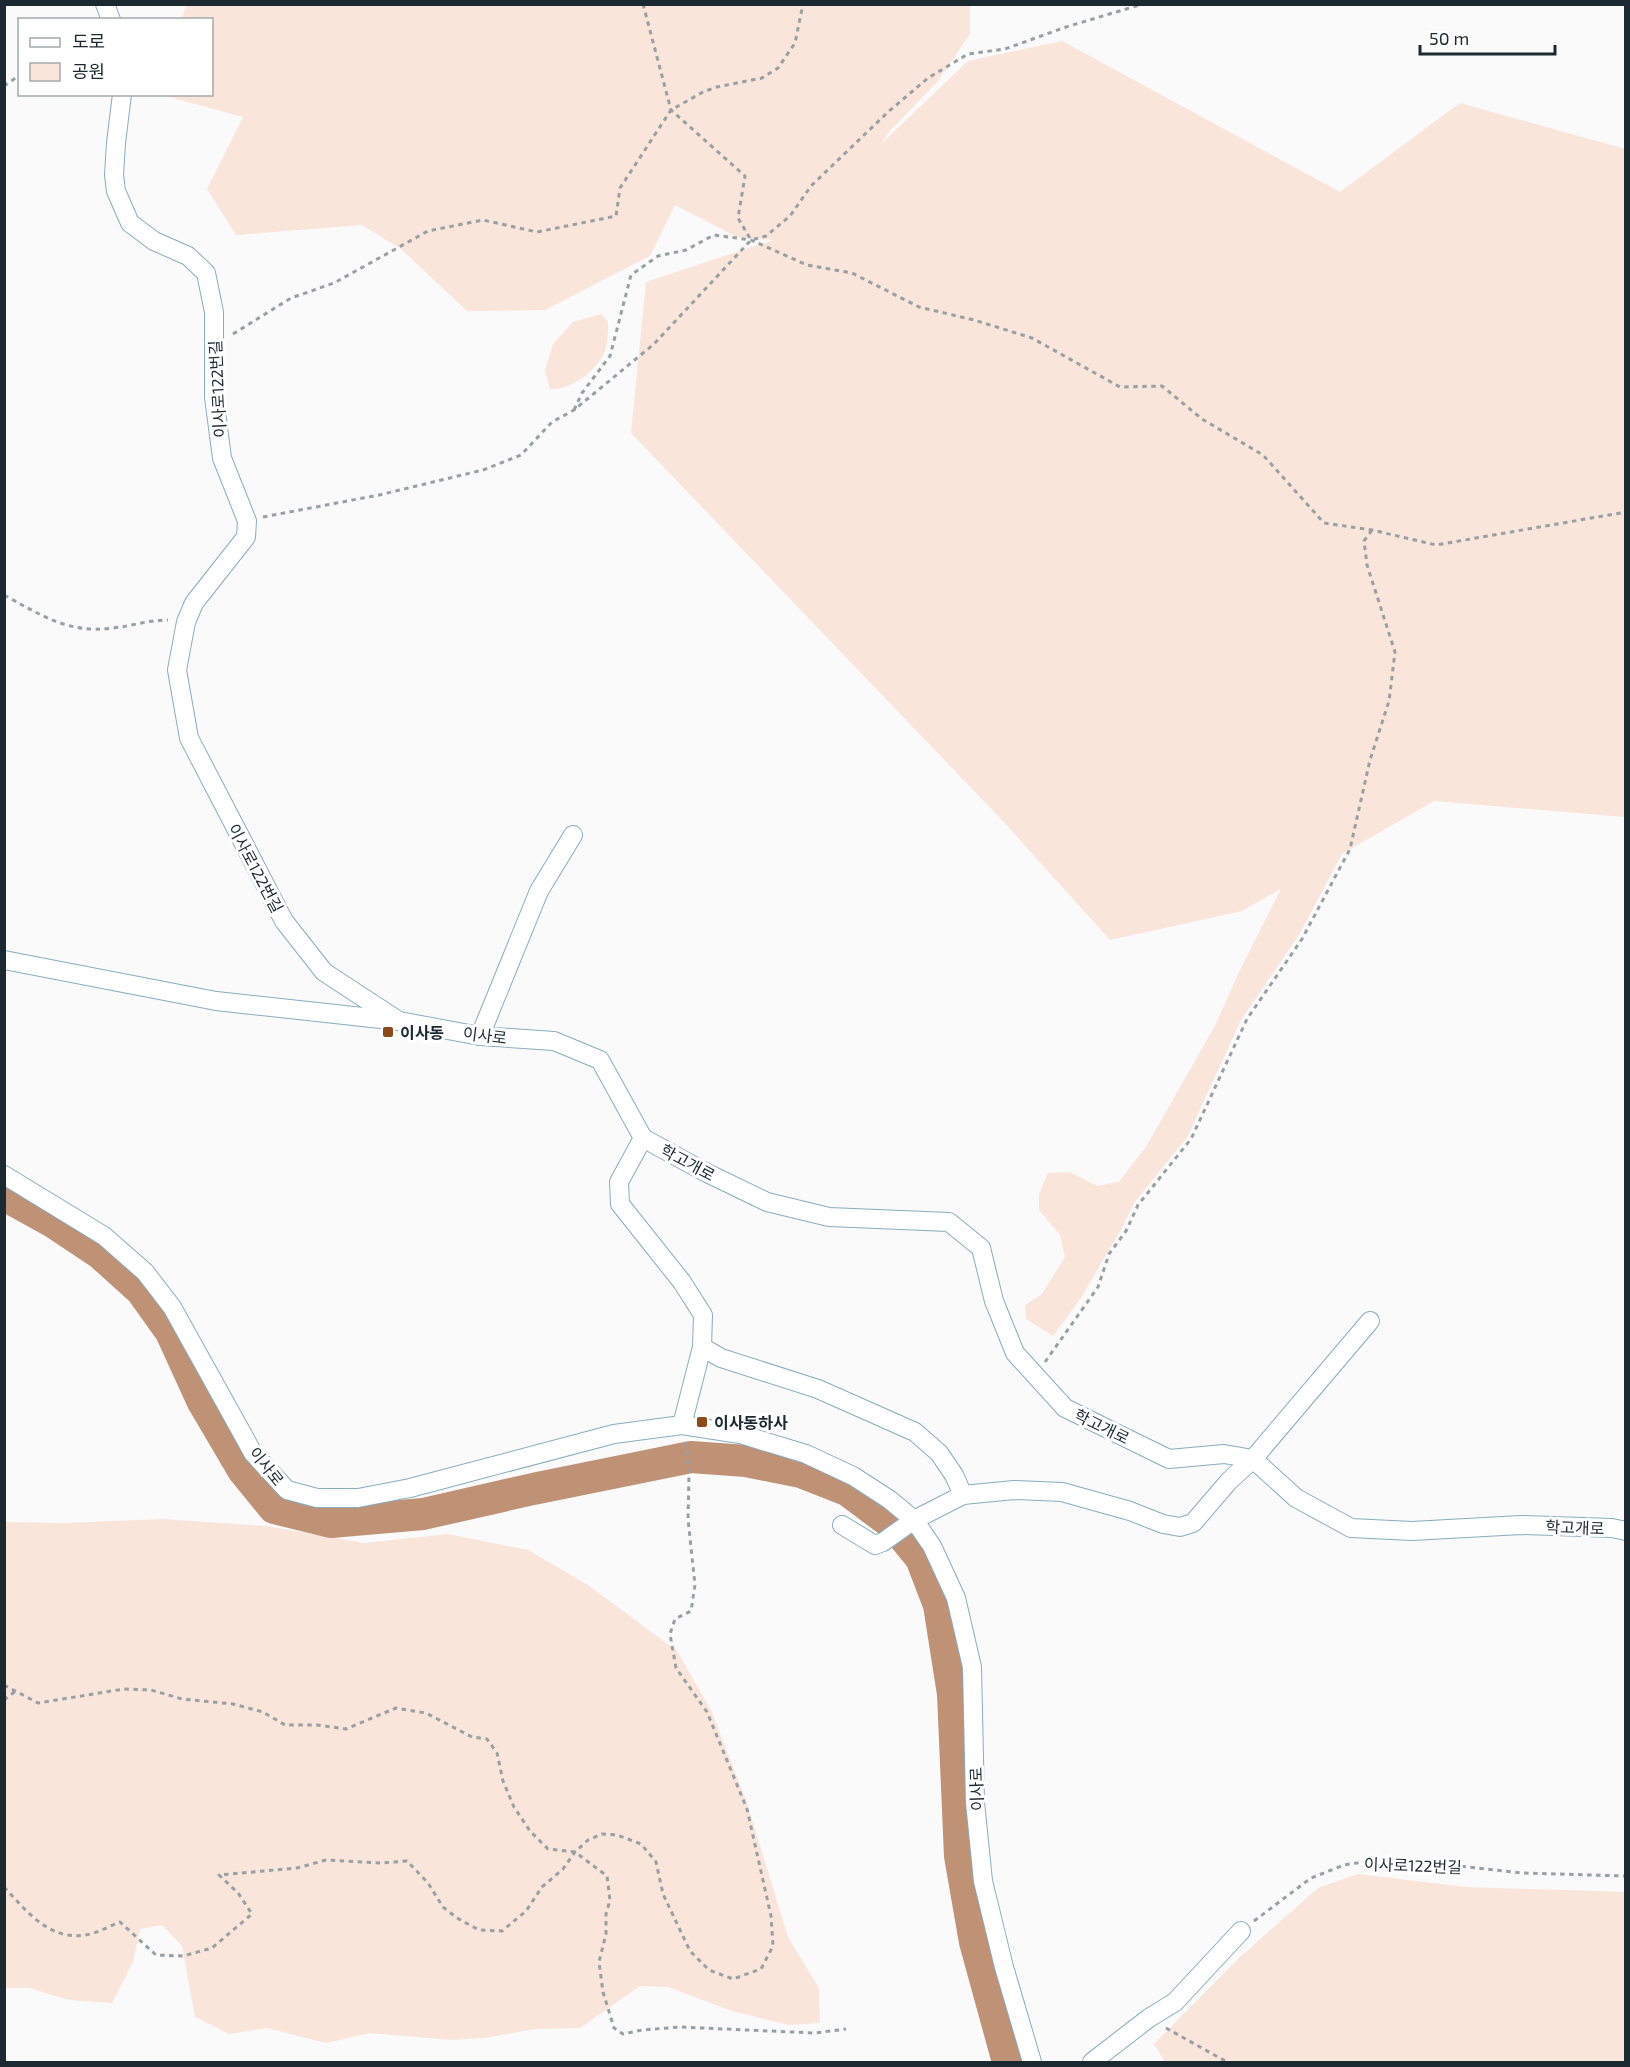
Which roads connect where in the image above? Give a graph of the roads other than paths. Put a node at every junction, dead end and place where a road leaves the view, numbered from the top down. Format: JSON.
{"nodes":[{"id":1,"x":122,"y":96,"type":"edge"},
{"id":2,"x":573,"y":835,"type":"dead end"},
{"id":3,"x":4,"y":960,"type":"edge"},
{"id":4,"x":399,"y":1021,"type":"junction"},
{"id":5,"x":480,"y":1036,"type":"junction"},
{"id":6,"x":643,"y":1138,"type":"junction"},
{"id":7,"x":4,"y":1175,"type":"edge"},
{"id":8,"x":1370,"y":1321,"type":"dead end"},
{"id":9,"x":702,"y":1347,"type":"junction"},
{"id":10,"x":684,"y":1433,"type":"junction"},
{"id":11,"x":1253,"y":1459,"type":"junction"},
{"id":12,"x":963,"y":1495,"type":"junction"},
{"id":13,"x":912,"y":1522,"type":"junction"},
{"id":14,"x":842,"y":1524,"type":"dead end"},
{"id":15,"x":1626,"y":1532,"type":"edge"},
{"id":16,"x":1241,"y":1931,"type":"road end"},
{"id":17,"x":1032,"y":2062,"type":"edge"},
{"id":18,"x":1092,"y":2062,"type":"edge"}],
"edges":[{"from":1,"to":4,"type":"street","name":"이사로122번길"},
{"from":2,"to":5,"type":"street"},
{"from":3,"to":4,"type":"street","name":"이사로"},
{"from":4,"to":5,"type":"street","name":"이사로"},
{"from":5,"to":6,"type":"street","name":"이사로"},
{"from":6,"to":9,"type":"street"},
{"from":6,"to":11,"type":"street","name":"학고개로"},
{"from":7,"to":10,"type":"street","name":"이사로"},
{"from":8,"to":11,"type":"street"},
{"from":9,"to":10,"type":"street"},
{"from":9,"to":12,"type":"street"},
{"from":10,"to":13,"type":"street","name":"이사로"},
{"from":11,"to":12,"type":"street"},
{"from":11,"to":15,"type":"street","name":"학고개로"},
{"from":12,"to":13,"type":"street"},
{"from":13,"to":14,"type":"street"},
{"from":13,"to":17,"type":"street","name":"이사로"},
{"from":16,"to":18,"type":"street"}]}
